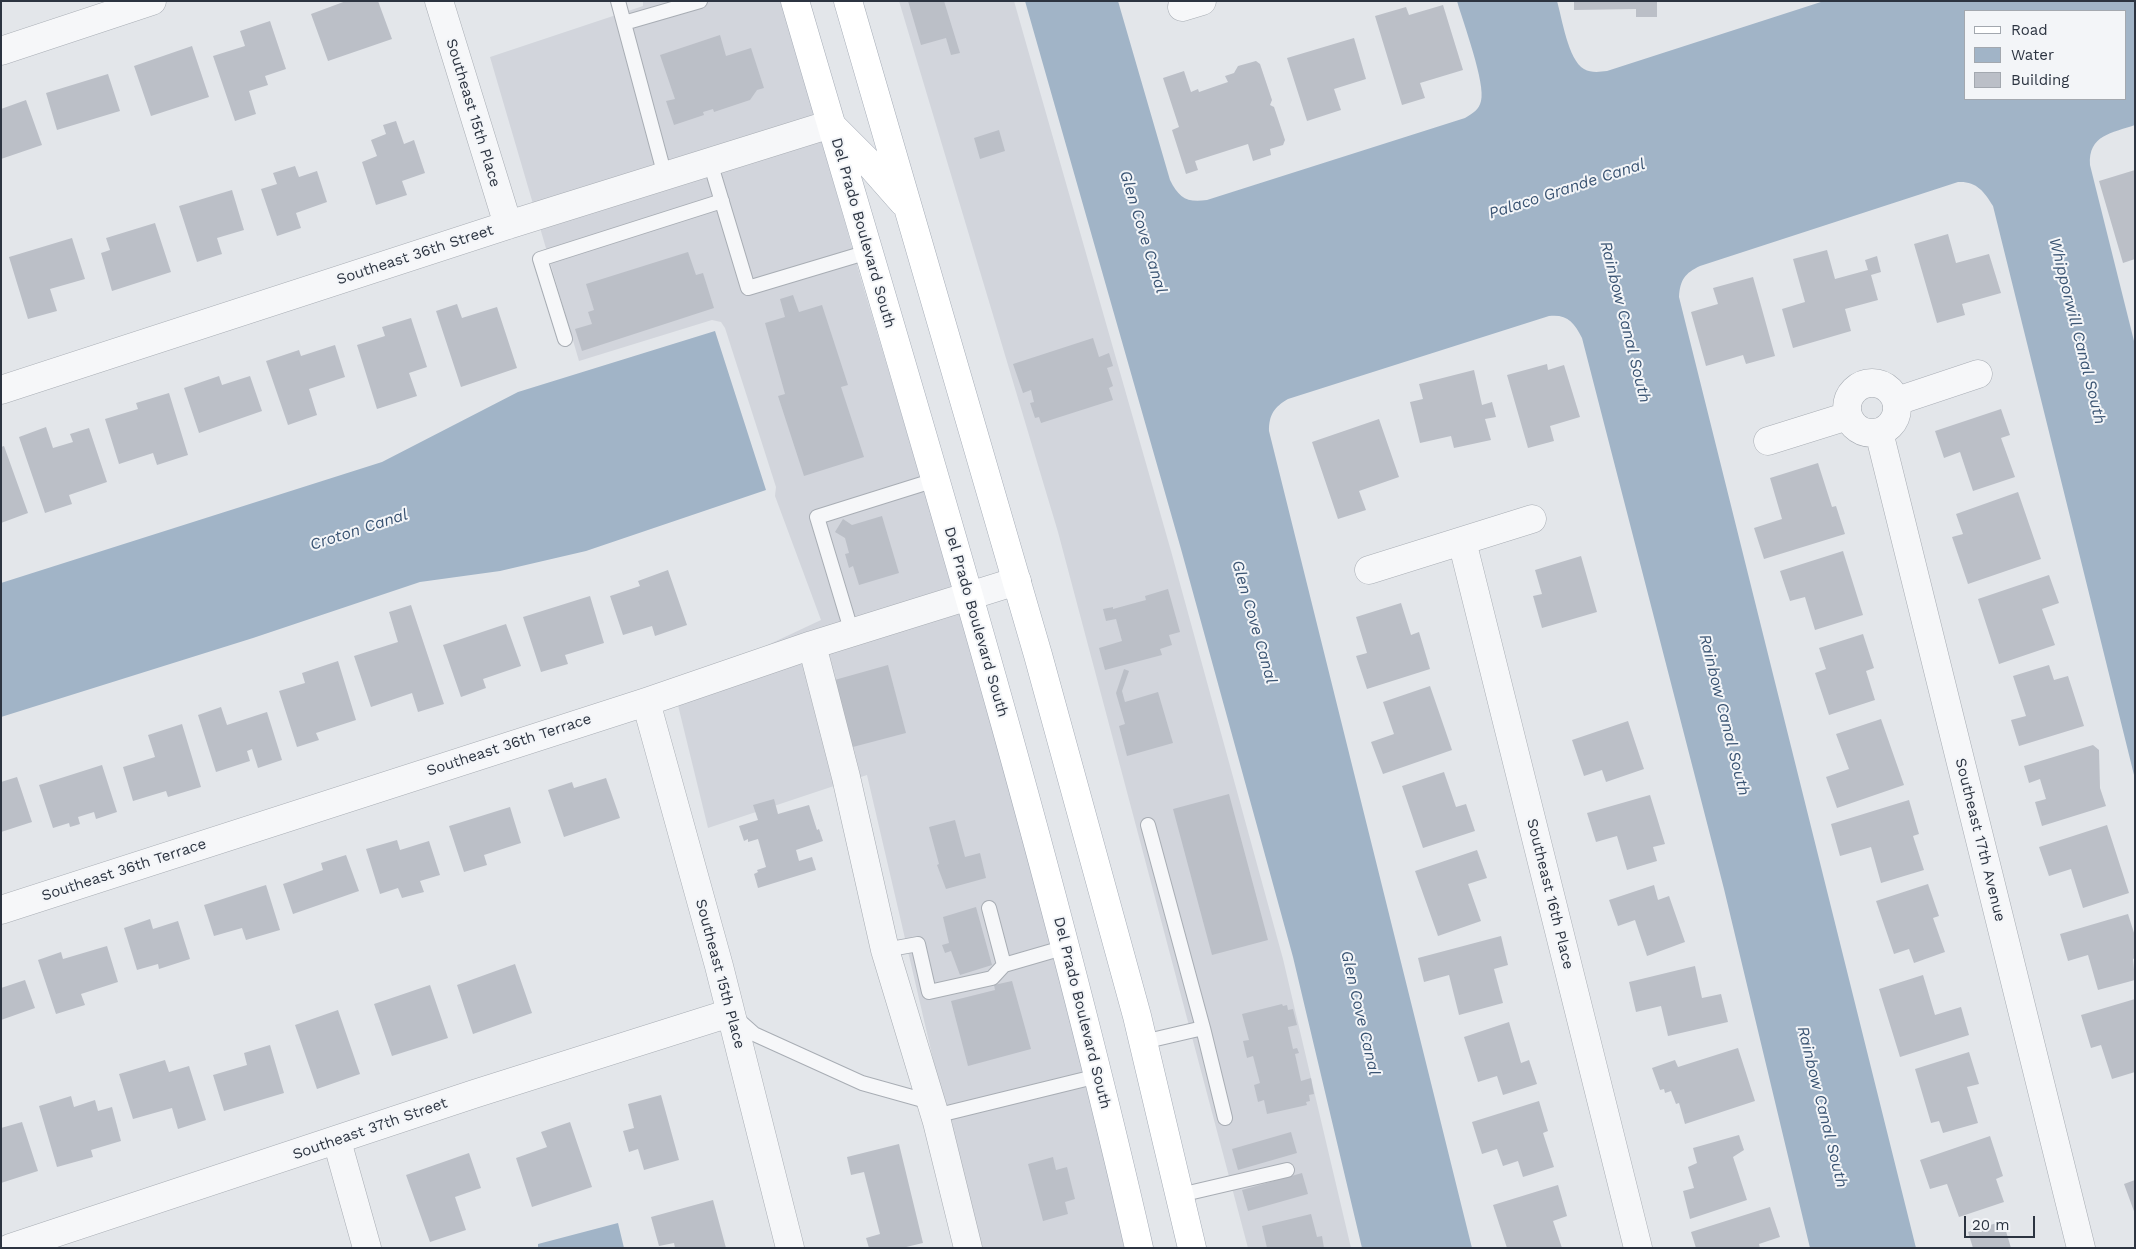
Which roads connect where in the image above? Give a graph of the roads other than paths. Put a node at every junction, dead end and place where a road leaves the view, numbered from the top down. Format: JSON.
{"nodes":[{"id":1,"x":152,"y":1,"type":"edge"},
{"id":2,"x":439,"y":1,"type":"edge"},
{"id":3,"x":618,"y":1,"type":"edge"},
{"id":4,"x":700,"y":1,"type":"edge"},
{"id":5,"x":795,"y":1,"type":"edge"},
{"id":6,"x":848,"y":1,"type":"edge"},
{"id":7,"x":624,"y":23,"type":"junction"},
{"id":8,"x":1,"y":51,"type":"edge"},
{"id":9,"x":831,"y":124,"type":"junction"},
{"id":10,"x":710,"y":162,"type":"junction"},
{"id":11,"x":665,"y":176,"type":"junction"},
{"id":12,"x":722,"y":201,"type":"junction"},
{"id":13,"x":909,"y":209,"type":"junction"},
{"id":14,"x":508,"y":225,"type":"junction"},
{"id":15,"x":868,"y":252,"type":"junction"},
{"id":16,"x":565,"y":339,"type":"dead end"},
{"id":17,"x":1978,"y":374,"type":"dead end"},
{"id":18,"x":1,"y":390,"type":"edge"},
{"id":19,"x":1897,"y":401,"type":"junction"},
{"id":20,"x":1848,"y":416,"type":"junction"},
{"id":21,"x":1879,"y":432,"type":"junction"},
{"id":22,"x":1768,"y":441,"type":"dead end"},
{"id":23,"x":935,"y":480,"type":"junction"},
{"id":24,"x":1532,"y":519,"type":"dead end"},
{"id":25,"x":1462,"y":541,"type":"junction"},
{"id":26,"x":1369,"y":570,"type":"dead end"},
{"id":27,"x":1017,"y":581,"type":"junction"},
{"id":28,"x":968,"y":595,"type":"junction"},
{"id":29,"x":852,"y":633,"type":"junction"},
{"id":30,"x":812,"y":645,"type":"junction"},
{"id":31,"x":646,"y":702,"type":"junction"},
{"id":32,"x":1148,"y":825,"type":"dead end"},
{"id":33,"x":988,"y":908,"type":"dead end"},
{"id":34,"x":1,"y":910,"type":"edge"},
{"id":35,"x":1066,"y":947,"type":"junction"},
{"id":36,"x":885,"y":950,"type":"junction"},
{"id":37,"x":1004,"y":965,"type":"junction"},
{"id":38,"x":730,"y":1012,"type":"junction"},
{"id":39,"x":1203,"y":1028,"type":"junction"},
{"id":40,"x":1143,"y":1042,"type":"junction"},
{"id":41,"x":1098,"y":1076,"type":"junction"},
{"id":42,"x":933,"y":1109,"type":"junction"},
{"id":43,"x":1225,"y":1118,"type":"dead end"},
{"id":44,"x":337,"y":1141,"type":"junction"},
{"id":45,"x":1287,"y":1170,"type":"dead end"},
{"id":46,"x":1180,"y":1195,"type":"junction"},
{"id":47,"x":10,"y":1248,"type":"edge"},
{"id":48,"x":367,"y":1248,"type":"edge"},
{"id":49,"x":790,"y":1248,"type":"edge"},
{"id":50,"x":968,"y":1248,"type":"edge"},
{"id":51,"x":1140,"y":1248,"type":"edge"},
{"id":52,"x":1192,"y":1248,"type":"edge"},
{"id":53,"x":1638,"y":1248,"type":"edge"},
{"id":54,"x":2082,"y":1248,"type":"edge"}],
"edges":[{"from":1,"to":8,"type":"street"},
{"from":2,"to":14,"type":"street","name":"Southeast 15th Place"},
{"from":3,"to":7,"type":"lane"},
{"from":4,"to":7,"type":"lane"},
{"from":5,"to":9,"type":"main road","name":"Del Prado Boulevard South"},
{"from":6,"to":13,"type":"main road"},
{"from":7,"to":11,"type":"lane"},
{"from":9,"to":10,"type":"street","name":"Southeast 36th Street"},
{"from":9,"to":13,"type":"main road"},
{"from":9,"to":15,"type":"main road","name":"Del Prado Boulevard South"},
{"from":10,"to":11,"type":"street","name":"Southeast 36th Street"},
{"from":10,"to":12,"type":"lane"},
{"from":11,"to":14,"type":"street","name":"Southeast 36th Street"},
{"from":12,"to":15,"type":"lane"},
{"from":12,"to":16,"type":"lane"},
{"from":13,"to":27,"type":"main road"},
{"from":14,"to":18,"type":"street","name":"Southeast 36th Street"},
{"from":15,"to":23,"type":"main road","name":"Del Prado Boulevard South"},
{"from":17,"to":19,"type":"street"},
{"from":19,"to":20,"type":"street"},
{"from":19,"to":21,"type":"street"},
{"from":20,"to":21,"type":"street"},
{"from":20,"to":22,"type":"street"},
{"from":21,"to":54,"type":"street","name":"Southeast 17th Avenue"},
{"from":23,"to":28,"type":"main road","name":"Del Prado Boulevard South"},
{"from":23,"to":29,"type":"lane"},
{"from":24,"to":25,"type":"street"},
{"from":25,"to":26,"type":"street"},
{"from":25,"to":53,"type":"street","name":"Southeast 16th Place"},
{"from":27,"to":28,"type":"street","name":"Southeast 36th Terrace"},
{"from":27,"to":40,"type":"main road"},
{"from":28,"to":29,"type":"street","name":"Southeast 36th Terrace"},
{"from":28,"to":35,"type":"main road","name":"Del Prado Boulevard South"},
{"from":29,"to":30,"type":"street","name":"Southeast 36th Terrace"},
{"from":30,"to":31,"type":"street","name":"Southeast 36th Terrace"},
{"from":30,"to":36,"type":"street"},
{"from":31,"to":34,"type":"street","name":"Southeast 36th Terrace"},
{"from":31,"to":38,"type":"street","name":"Southeast 15th Place"},
{"from":32,"to":39,"type":"lane"},
{"from":33,"to":37,"type":"lane"},
{"from":35,"to":37,"type":"lane"},
{"from":35,"to":41,"type":"main road","name":"Del Prado Boulevard South"},
{"from":36,"to":37,"type":"lane"},
{"from":36,"to":42,"type":"street"},
{"from":38,"to":42,"type":"lane"},
{"from":38,"to":44,"type":"street","name":"Southeast 37th Street"},
{"from":38,"to":49,"type":"street","name":"Southeast 15th Place"},
{"from":39,"to":40,"type":"lane"},
{"from":39,"to":43,"type":"lane"},
{"from":40,"to":46,"type":"main road"},
{"from":41,"to":42,"type":"lane"},
{"from":41,"to":51,"type":"main road","name":"Del Prado Boulevard South"},
{"from":42,"to":50,"type":"street"},
{"from":44,"to":47,"type":"street","name":"Southeast 37th Street"},
{"from":44,"to":48,"type":"street"},
{"from":45,"to":46,"type":"lane"},
{"from":46,"to":52,"type":"main road"}]}
